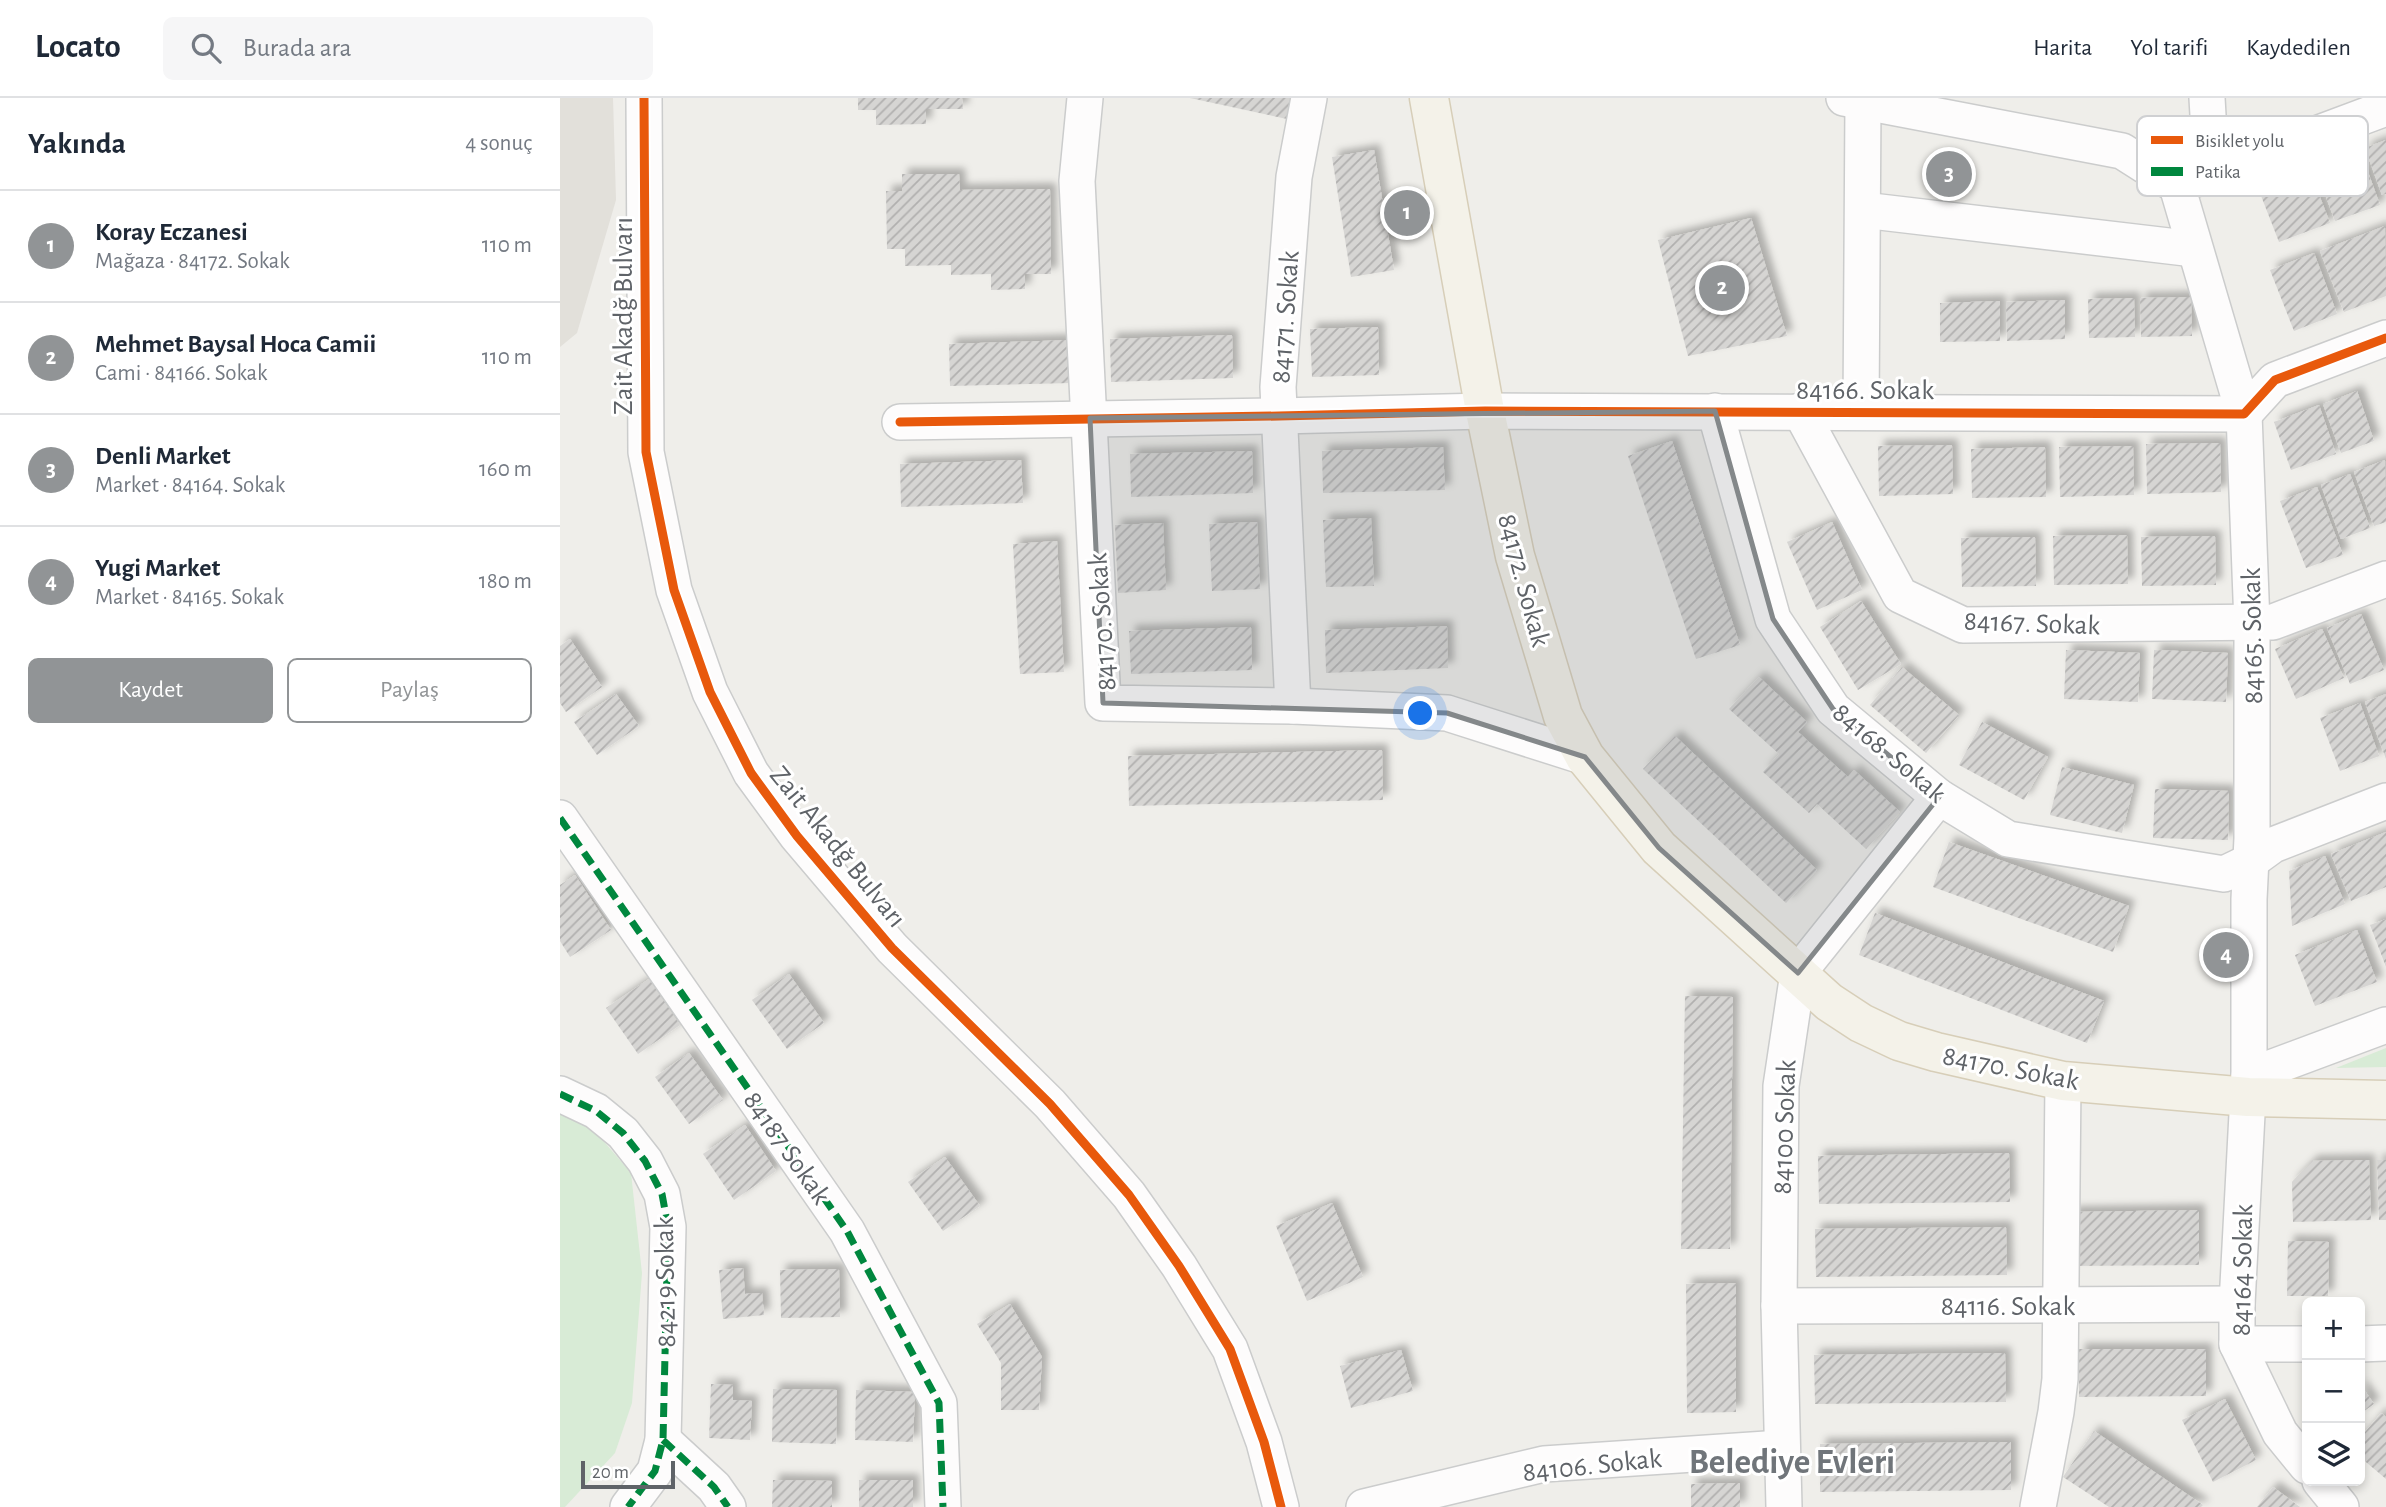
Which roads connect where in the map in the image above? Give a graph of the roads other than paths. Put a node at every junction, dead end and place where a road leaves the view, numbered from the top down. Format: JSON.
{"nodes":[{"id":1,"x":644,"y":98,"type":"edge"},
{"id":2,"x":1085,"y":98,"type":"edge"},
{"id":3,"x":1309,"y":98,"type":"edge"},
{"id":4,"x":1429,"y":98,"type":"edge"},
{"id":5,"x":2207,"y":98,"type":"edge"},
{"id":6,"x":1854,"y":100,"type":"edge"},
{"id":7,"x":2386,"y":108,"type":"edge"},
{"id":8,"x":2208,"y":116,"type":"edge"},
{"id":9,"x":2365,"y":116,"type":"edge"},
{"id":10,"x":2137,"y":161,"type":"edge"},
{"id":11,"x":2180,"y":196,"type":"edge"},
{"id":12,"x":1863,"y":210,"type":"junction"},
{"id":13,"x":2194,"y":249,"type":"junction"},
{"id":14,"x":2386,"y":338,"type":"edge"},
{"id":15,"x":1485,"y":411,"type":"junction"},
{"id":16,"x":1715,"y":411,"type":"junction"},
{"id":17,"x":1800,"y":411,"type":"junction"},
{"id":18,"x":1861,"y":412,"type":"junction"},
{"id":19,"x":2244,"y":414,"type":"junction"},
{"id":20,"x":1279,"y":416,"type":"junction"},
{"id":21,"x":1090,"y":418,"type":"junction"},
{"id":22,"x":900,"y":422,"type":"dead end"},
{"id":23,"x":2386,"y":579,"type":"edge"},
{"id":24,"x":2252,"y":624,"type":"junction"},
{"id":25,"x":1293,"y":706,"type":"junction"},
{"id":26,"x":1585,"y":757,"type":"junction"},
{"id":27,"x":1939,"y":797,"type":"junction"},
{"id":28,"x":2386,"y":801,"type":"edge"},
{"id":29,"x":560,"y":818,"type":"edge"},
{"id":30,"x":2250,"y":861,"type":"junction"},
{"id":31,"x":1798,"y":973,"type":"junction"},
{"id":32,"x":2386,"y":1025,"type":"edge"},
{"id":33,"x":2063,"y":1081,"type":"junction"},
{"id":34,"x":2248,"y":1086,"type":"junction"},
{"id":35,"x":560,"y":1094,"type":"edge"},
{"id":36,"x":2386,"y":1100,"type":"edge"},
{"id":37,"x":2237,"y":1304,"type":"junction"},
{"id":38,"x":2059,"y":1305,"type":"junction"},
{"id":39,"x":1779,"y":1306,"type":"junction"},
{"id":40,"x":2365,"y":1343,"type":"edge"},
{"id":41,"x":2386,"y":1343,"type":"edge"},
{"id":42,"x":2237,"y":1344,"type":"junction"},
{"id":43,"x":2302,"y":1344,"type":"edge"},
{"id":44,"x":663,"y":1440,"type":"junction"},
{"id":45,"x":1782,"y":1448,"type":"junction"},
{"id":46,"x":2302,"y":1460,"type":"edge"},
{"id":47,"x":2324,"y":1486,"type":"edge"},
{"id":48,"x":628,"y":1507,"type":"edge"},
{"id":49,"x":728,"y":1507,"type":"edge"},
{"id":50,"x":943,"y":1507,"type":"edge"},
{"id":51,"x":1281,"y":1507,"type":"edge"},
{"id":52,"x":1364,"y":1507,"type":"edge"},
{"id":53,"x":1784,"y":1507,"type":"edge"},
{"id":54,"x":2038,"y":1507,"type":"edge"},
{"id":55,"x":2341,"y":1507,"type":"edge"}],
"edges":[{"from":1,"to":51,"type":"street","name":"Zait Akadğ Bulvarı"},
{"from":2,"to":21,"type":"street","name":"84170. Sokak"},
{"from":3,"to":20,"type":"street","name":"84171. Sokak"},
{"from":4,"to":15,"type":"main road","name":"84172. Sokak"},
{"from":5,"to":8,"type":"street"},
{"from":6,"to":10,"type":"street"},
{"from":6,"to":12,"type":"street"},
{"from":7,"to":9,"type":"street"},
{"from":11,"to":13,"type":"street","name":"84165. Sokak"},
{"from":12,"to":13,"type":"street"},
{"from":12,"to":18,"type":"street"},
{"from":13,"to":19,"type":"street","name":"84165. Sokak"},
{"from":14,"to":19,"type":"street"},
{"from":15,"to":16,"type":"street","name":"84166. Sokak"},
{"from":15,"to":20,"type":"street","name":"84166. Sokak"},
{"from":15,"to":26,"type":"main road","name":"84172. Sokak"},
{"from":16,"to":17,"type":"street","name":"84166. Sokak"},
{"from":16,"to":27,"type":"street","name":"84168. Sokak"},
{"from":17,"to":18,"type":"street","name":"84166. Sokak"},
{"from":17,"to":24,"type":"street","name":"84167. Sokak"},
{"from":18,"to":19,"type":"street","name":"84166. Sokak"},
{"from":19,"to":24,"type":"street","name":"84165. Sokak"},
{"from":20,"to":21,"type":"street","name":"84166. Sokak"},
{"from":20,"to":25,"type":"street","name":"84171. Sokak"},
{"from":21,"to":22,"type":"street","name":"84166. Sokak"},
{"from":21,"to":25,"type":"street","name":"84170. Sokak"},
{"from":23,"to":24,"type":"street","name":"84167. Sokak"},
{"from":24,"to":30,"type":"street","name":"84165. Sokak"},
{"from":25,"to":26,"type":"street","name":"84170. Sokak"},
{"from":26,"to":31,"type":"main road","name":"84172. Sokak"},
{"from":27,"to":30,"type":"street","name":"84168. Sokak"},
{"from":27,"to":31,"type":"street"},
{"from":28,"to":30,"type":"street","name":"84168. Sokak"},
{"from":29,"to":50,"type":"street","name":"84187 Sokak"},
{"from":30,"to":34,"type":"street","name":"84165. Sokak"},
{"from":31,"to":33,"type":"main road","name":"84170. Sokak"},
{"from":31,"to":39,"type":"street","name":"84100 Sokak"},
{"from":32,"to":34,"type":"street"},
{"from":33,"to":34,"type":"main road","name":"84170. Sokak"},
{"from":33,"to":38,"type":"street"},
{"from":34,"to":36,"type":"main road","name":"84170. Sokak"},
{"from":34,"to":37,"type":"street","name":"84164 Sokak"},
{"from":35,"to":44,"type":"street","name":"84219 Sokak"},
{"from":37,"to":38,"type":"street","name":"84116. Sokak"},
{"from":37,"to":42,"type":"street","name":"84164 Sokak"},
{"from":38,"to":39,"type":"street","name":"84116. Sokak"},
{"from":38,"to":54,"type":"street"},
{"from":39,"to":45,"type":"street","name":"84100 Sokak"},
{"from":40,"to":41,"type":"street"},
{"from":42,"to":43,"type":"street"},
{"from":42,"to":46,"type":"street","name":"84164 Sokak"},
{"from":44,"to":48,"type":"street","name":"84219 Sokak"},
{"from":44,"to":49,"type":"street"},
{"from":45,"to":52,"type":"street","name":"84106. Sokak"},
{"from":45,"to":53,"type":"street","name":"84100 Sokak"},
{"from":47,"to":55,"type":"street"}]}
